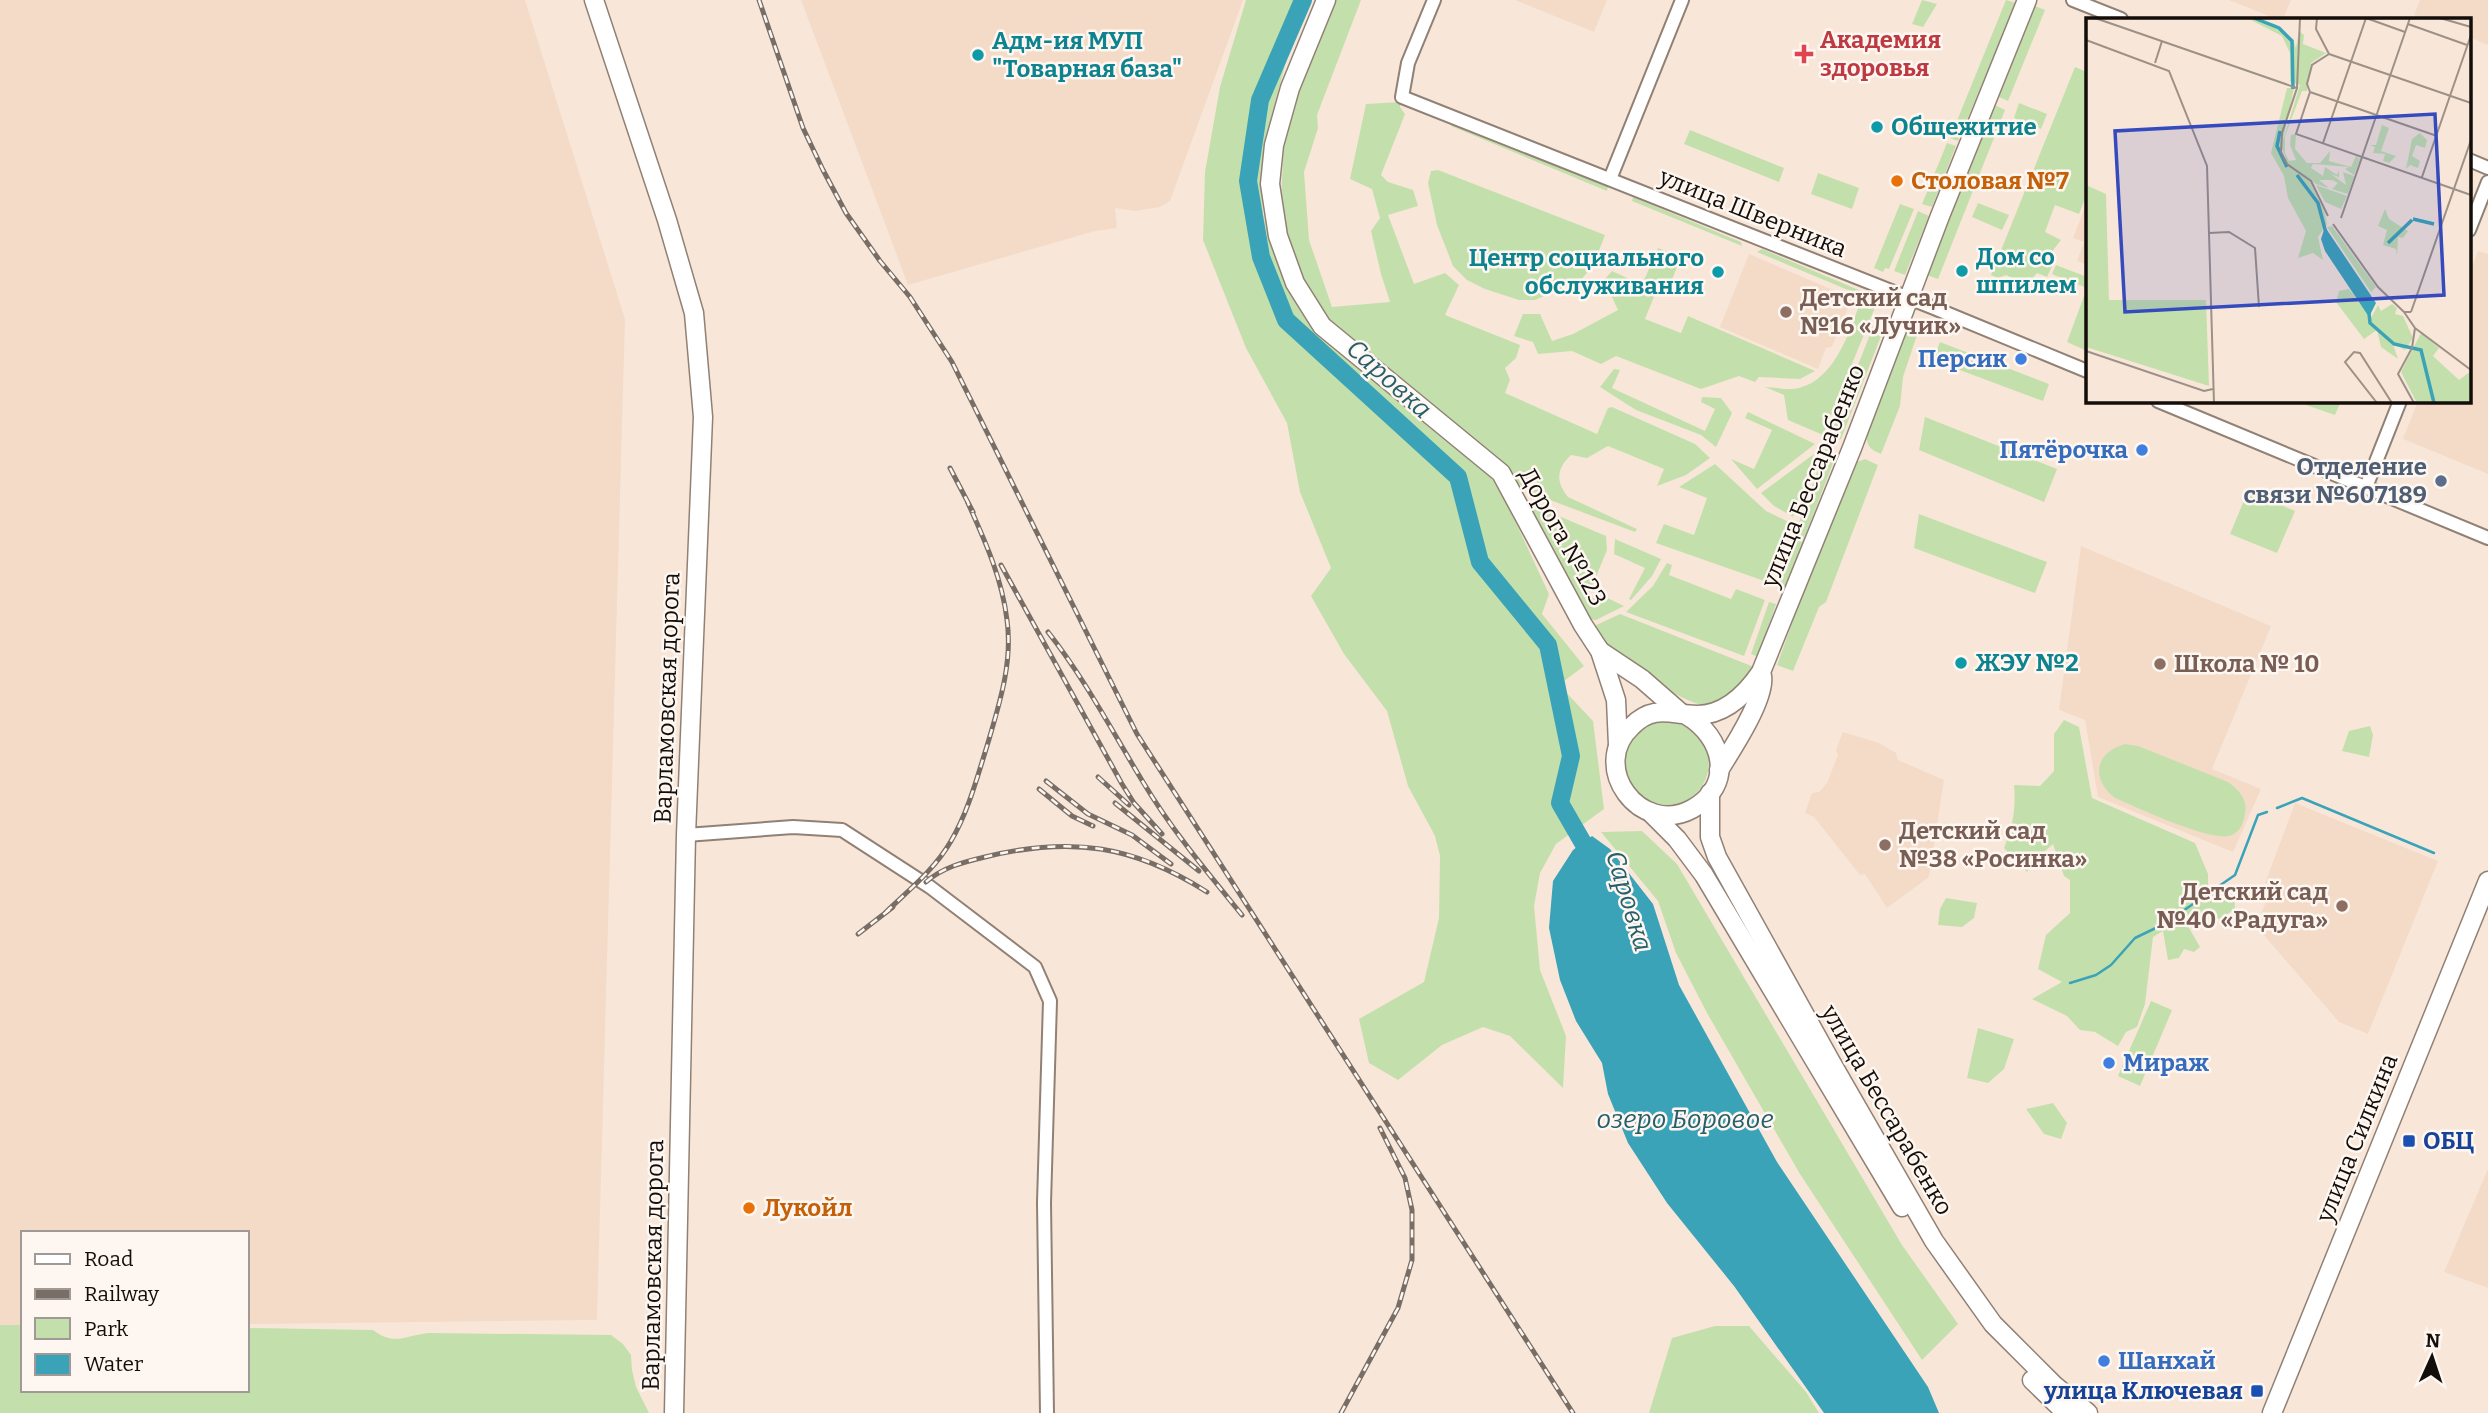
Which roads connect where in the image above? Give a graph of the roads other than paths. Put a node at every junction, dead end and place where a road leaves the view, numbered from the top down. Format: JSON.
{"nodes":[{"id":1,"x":594,"y":0,"type":"edge"},
{"id":2,"x":1326,"y":0,"type":"edge"},
{"id":3,"x":1434,"y":0,"type":"edge"},
{"id":4,"x":1682,"y":0,"type":"edge"},
{"id":5,"x":2027,"y":0,"type":"edge"},
{"id":6,"x":2073,"y":0,"type":"edge"},
{"id":7,"x":2118,"y":18,"type":"edge"},
{"id":8,"x":2470,"y":160,"type":"edge"},
{"id":9,"x":2488,"y":168,"type":"edge"},
{"id":10,"x":1610,"y":179,"type":"junction"},
{"id":11,"x":2488,"y":182,"type":"edge"},
{"id":12,"x":2470,"y":227,"type":"edge"},
{"id":13,"x":1909,"y":298,"type":"junction"},
{"id":14,"x":2086,"y":371,"type":"edge"},
{"id":15,"x":2160,"y":402,"type":"edge"},
{"id":16,"x":2400,"y":402,"type":"edge"},
{"id":17,"x":2366,"y":487,"type":"junction"},
{"id":18,"x":2488,"y":538,"type":"edge"},
{"id":19,"x":1600,"y":651,"type":"junction"},
{"id":20,"x":1761,"y":672,"type":"junction"},
{"id":21,"x":1716,"y":712,"type":"junction"},
{"id":22,"x":1684,"y":714,"type":"junction"},
{"id":23,"x":1740,"y":736,"type":"junction"},
{"id":24,"x":1618,"y":746,"type":"junction"},
{"id":25,"x":1719,"y":771,"type":"junction"},
{"id":26,"x":1710,"y":793,"type":"junction"},
{"id":27,"x":1651,"y":813,"type":"junction"},
{"id":28,"x":686,"y":835,"type":"junction"},
{"id":29,"x":2488,"y":881,"type":"edge"},
{"id":30,"x":1899,"y":1190,"type":"junction"},
{"id":31,"x":674,"y":1413,"type":"edge"},
{"id":32,"x":1047,"y":1413,"type":"edge"},
{"id":33,"x":2066,"y":1413,"type":"edge"},
{"id":34,"x":2088,"y":1413,"type":"edge"},
{"id":35,"x":2272,"y":1413,"type":"edge"}],
"edges":[{"from":1,"to":28,"type":"main road","name":"Варламовская дорога"},
{"from":2,"to":19,"type":"main road","name":"Дорога №123"},
{"from":3,"to":10,"type":"street","name":"улица Шверника"},
{"from":4,"to":10,"type":"street"},
{"from":5,"to":13,"type":"main road","name":"улица Бессарабенко"},
{"from":6,"to":7,"type":"street"},
{"from":8,"to":9,"type":"street"},
{"from":10,"to":13,"type":"street","name":"улица Шверника"},
{"from":11,"to":12,"type":"street"},
{"from":13,"to":14,"type":"street","name":"улица Шверника"},
{"from":13,"to":20,"type":"main road","name":"улица Бессарабенко"},
{"from":15,"to":17,"type":"street"},
{"from":16,"to":17,"type":"street"},
{"from":17,"to":18,"type":"street"},
{"from":19,"to":22,"type":"main road","name":"Дорога №123"},
{"from":19,"to":24,"type":"main road","name":"Дорога №123"},
{"from":20,"to":21,"type":"main road","name":"улица Бессарабенко"},
{"from":20,"to":23,"type":"main road","name":"улица Бессарабенко"},
{"from":21,"to":22,"type":"main road","name":"улица Бессарабенко"},
{"from":21,"to":23,"type":"main road"},
{"from":22,"to":24,"type":"main road"},
{"from":22,"to":25,"type":"main road"},
{"from":23,"to":25,"type":"main road","name":"улица Бессарабенко"},
{"from":24,"to":27,"type":"main road"},
{"from":25,"to":26,"type":"main road"},
{"from":26,"to":27,"type":"main road"},
{"from":26,"to":30,"type":"main road","name":"улица Бессарабенко"},
{"from":27,"to":30,"type":"main road","name":"улица Бессарабенко"},
{"from":28,"to":31,"type":"main road","name":"Варламовская дорога"},
{"from":28,"to":32,"type":"street"},
{"from":29,"to":35,"type":"main road","name":"улица Силкина"},
{"from":30,"to":33,"type":"main road","name":"улица Бессарабенко"},
{"from":30,"to":34,"type":"main road","name":"улица Бессарабенко"}]}
